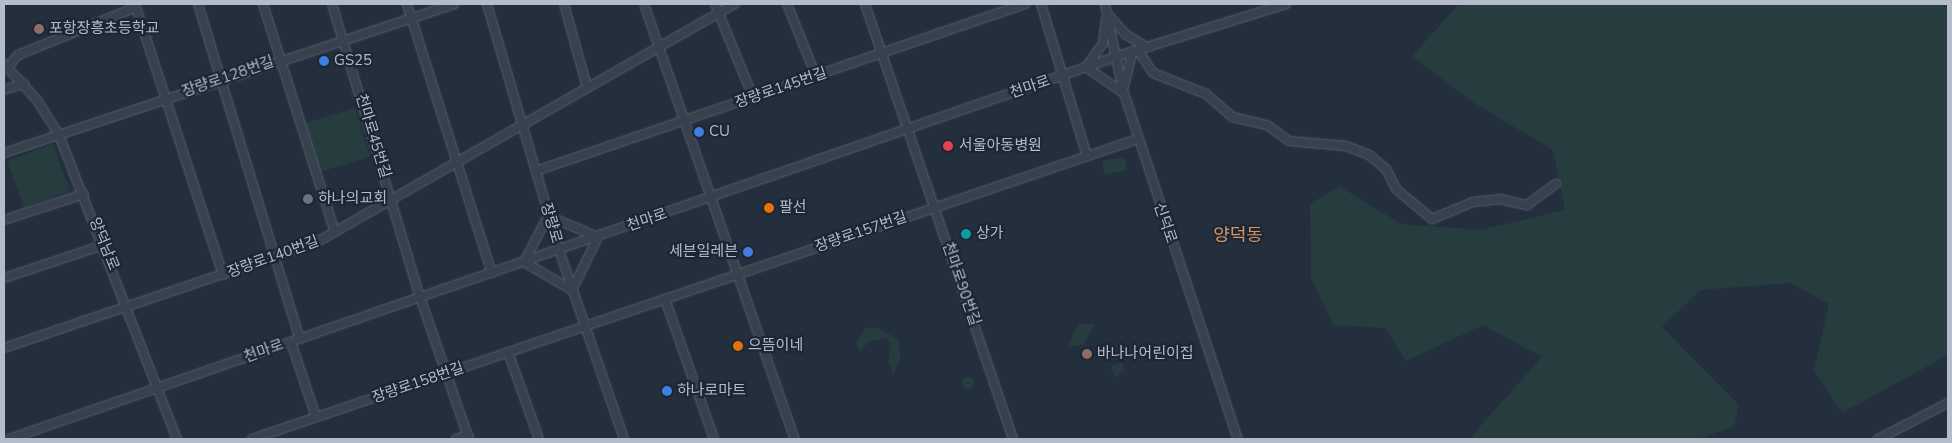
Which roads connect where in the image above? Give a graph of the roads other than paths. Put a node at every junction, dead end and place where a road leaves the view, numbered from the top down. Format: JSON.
{"nodes":[{"id":1,"x":198,"y":4,"type":"edge"},
{"id":2,"x":264,"y":4,"type":"edge"},
{"id":3,"x":332,"y":4,"type":"edge"},
{"id":4,"x":406,"y":4,"type":"edge"},
{"id":5,"x":454,"y":4,"type":"edge"},
{"id":6,"x":487,"y":4,"type":"edge"},
{"id":7,"x":564,"y":4,"type":"edge"},
{"id":8,"x":644,"y":4,"type":"edge"},
{"id":9,"x":715,"y":4,"type":"edge"},
{"id":10,"x":735,"y":4,"type":"edge"},
{"id":11,"x":787,"y":4,"type":"edge"},
{"id":12,"x":865,"y":4,"type":"edge"},
{"id":13,"x":1025,"y":4,"type":"edge"},
{"id":14,"x":1041,"y":4,"type":"edge"},
{"id":15,"x":1105,"y":4,"type":"edge"},
{"id":16,"x":1286,"y":4,"type":"edge"},
{"id":17,"x":135,"y":6,"type":"edge"},
{"id":18,"x":718,"y":12,"type":"junction"},
{"id":19,"x":1107,"y":12,"type":"junction"},
{"id":20,"x":411,"y":17,"type":"junction"},
{"id":21,"x":343,"y":39,"type":"junction"},
{"id":22,"x":658,"y":45,"type":"junction"},
{"id":23,"x":1147,"y":47,"type":"junction"},
{"id":24,"x":1136,"y":50,"type":"junction"},
{"id":25,"x":882,"y":53,"type":"junction"},
{"id":26,"x":1115,"y":57,"type":"junction"},
{"id":27,"x":281,"y":59,"type":"junction"},
{"id":28,"x":6,"y":66,"type":"edge"},
{"id":29,"x":1086,"y":67,"type":"junction"},
{"id":30,"x":816,"y":76,"type":"junction"},
{"id":31,"x":1062,"y":76,"type":"junction"},
{"id":32,"x":222,"y":79,"type":"junction"},
{"id":33,"x":24,"y":84,"type":"junction"},
{"id":34,"x":587,"y":87,"type":"junction"},
{"id":35,"x":4,"y":90,"type":"edge"},
{"id":36,"x":1124,"y":93,"type":"junction"},
{"id":37,"x":753,"y":97,"type":"junction"},
{"id":38,"x":168,"y":98,"type":"junction"},
{"id":39,"x":684,"y":121,"type":"junction"},
{"id":40,"x":522,"y":123,"type":"junction"},
{"id":41,"x":908,"y":130,"type":"junction"},
{"id":42,"x":59,"y":135,"type":"junction"},
{"id":43,"x":1138,"y":139,"type":"junction"},
{"id":44,"x":4,"y":153,"type":"edge"},
{"id":45,"x":1087,"y":156,"type":"junction"},
{"id":46,"x":457,"y":160,"type":"junction"},
{"id":47,"x":536,"y":171,"type":"junction"},
{"id":48,"x":1556,"y":184,"type":"dead end"},
{"id":49,"x":84,"y":194,"type":"junction"},
{"id":50,"x":712,"y":198,"type":"junction"},
{"id":51,"x":392,"y":199,"type":"junction"},
{"id":52,"x":935,"y":208,"type":"junction"},
{"id":53,"x":548,"y":216,"type":"junction"},
{"id":54,"x":4,"y":220,"type":"edge"},
{"id":55,"x":335,"y":232,"type":"junction"},
{"id":56,"x":598,"y":237,"type":"junction"},
{"id":57,"x":104,"y":245,"type":"junction"},
{"id":58,"x":559,"y":250,"type":"junction"},
{"id":59,"x":276,"y":258,"type":"junction"},
{"id":60,"x":524,"y":262,"type":"junction"},
{"id":61,"x":492,"y":273,"type":"junction"},
{"id":62,"x":738,"y":274,"type":"junction"},
{"id":63,"x":223,"y":275,"type":"junction"},
{"id":64,"x":4,"y":278,"type":"edge"},
{"id":65,"x":572,"y":290,"type":"junction"},
{"id":66,"x":420,"y":298,"type":"junction"},
{"id":67,"x":665,"y":299,"type":"junction"},
{"id":68,"x":129,"y":307,"type":"junction"},
{"id":69,"x":584,"y":326,"type":"junction"},
{"id":70,"x":300,"y":339,"type":"junction"},
{"id":71,"x":291,"y":342,"type":"junction"},
{"id":72,"x":4,"y":348,"type":"edge"},
{"id":73,"x":508,"y":352,"type":"junction"},
{"id":74,"x":446,"y":373,"type":"junction"},
{"id":75,"x":160,"y":388,"type":"junction"},
{"id":76,"x":1948,"y":403,"type":"edge"},
{"id":77,"x":316,"y":417,"type":"junction"},
{"id":78,"x":469,"y":437,"type":"edge"},
{"id":79,"x":9,"y":439,"type":"edge"},
{"id":80,"x":177,"y":439,"type":"edge"},
{"id":81,"x":252,"y":439,"type":"edge"},
{"id":82,"x":456,"y":439,"type":"edge"},
{"id":83,"x":539,"y":439,"type":"edge"},
{"id":84,"x":624,"y":439,"type":"edge"},
{"id":85,"x":714,"y":439,"type":"edge"},
{"id":86,"x":795,"y":439,"type":"edge"},
{"id":87,"x":1014,"y":439,"type":"edge"},
{"id":88,"x":1238,"y":439,"type":"edge"},
{"id":89,"x":1878,"y":439,"type":"edge"}],
"edges":[{"from":1,"to":32,"type":"street"},
{"from":2,"to":27,"type":"street"},
{"from":3,"to":21,"type":"street","name":"천마로45번길"},
{"from":4,"to":20,"type":"street"},
{"from":5,"to":20,"type":"street","name":"장량로128번길"},
{"from":6,"to":40,"type":"street","name":"장량로"},
{"from":7,"to":34,"type":"street"},
{"from":8,"to":22,"type":"street"},
{"from":9,"to":18,"type":"street"},
{"from":10,"to":18,"type":"street","name":"장량로140번길"},
{"from":11,"to":30,"type":"street"},
{"from":12,"to":25,"type":"street","name":"천마로90번길"},
{"from":13,"to":25,"type":"street","name":"장량로145번길"},
{"from":14,"to":31,"type":"street"},
{"from":15,"to":19,"type":"street","name":"신덕로"},
{"from":16,"to":23,"type":"street","name":"천마로"},
{"from":17,"to":28,"type":"street"},
{"from":17,"to":38,"type":"street"},
{"from":18,"to":22,"type":"street","name":"장량로140번길"},
{"from":18,"to":37,"type":"street"},
{"from":19,"to":23,"type":"street"},
{"from":19,"to":26,"type":"street","name":"신덕로"},
{"from":19,"to":29,"type":"street"},
{"from":20,"to":21,"type":"street","name":"장량로128번길"},
{"from":20,"to":46,"type":"street"},
{"from":21,"to":27,"type":"street","name":"장량로128번길"},
{"from":21,"to":51,"type":"street","name":"천마로45번길"},
{"from":22,"to":34,"type":"street","name":"장량로140번길"},
{"from":22,"to":39,"type":"street"},
{"from":23,"to":24,"type":"street","name":"천마로"},
{"from":24,"to":26,"type":"street","name":"천마로"},
{"from":24,"to":36,"type":"street"},
{"from":24,"to":48,"type":"street"},
{"from":25,"to":30,"type":"street","name":"장량로145번길"},
{"from":25,"to":41,"type":"street","name":"천마로90번길"},
{"from":26,"to":29,"type":"street","name":"천마로"},
{"from":26,"to":36,"type":"street","name":"신덕로"},
{"from":27,"to":32,"type":"street","name":"장량로128번길"},
{"from":27,"to":55,"type":"street"},
{"from":28,"to":33,"type":"street","name":"양덕남로"},
{"from":29,"to":31,"type":"street","name":"천마로"},
{"from":29,"to":36,"type":"street"},
{"from":30,"to":37,"type":"street","name":"장량로145번길"},
{"from":31,"to":41,"type":"street","name":"천마로"},
{"from":31,"to":45,"type":"street"},
{"from":32,"to":38,"type":"street","name":"장량로128번길"},
{"from":32,"to":59,"type":"street"},
{"from":33,"to":35,"type":"street"},
{"from":33,"to":42,"type":"street","name":"양덕남로"},
{"from":34,"to":40,"type":"street","name":"장량로140번길"},
{"from":36,"to":43,"type":"street","name":"신덕로"},
{"from":37,"to":39,"type":"street","name":"장량로145번길"},
{"from":38,"to":42,"type":"street","name":"장량로128번길"},
{"from":38,"to":63,"type":"street"},
{"from":39,"to":47,"type":"street","name":"장량로145번길"},
{"from":39,"to":50,"type":"street"},
{"from":40,"to":46,"type":"street","name":"장량로140번길"},
{"from":40,"to":47,"type":"street","name":"장량로"},
{"from":41,"to":50,"type":"street","name":"천마로"},
{"from":41,"to":52,"type":"street","name":"천마로90번길"},
{"from":42,"to":44,"type":"street","name":"장량로128번길"},
{"from":42,"to":49,"type":"street","name":"양덕남로"},
{"from":43,"to":45,"type":"street","name":"장량로157번길"},
{"from":43,"to":88,"type":"street","name":"신덕로"},
{"from":45,"to":52,"type":"street","name":"장량로157번길"},
{"from":46,"to":51,"type":"street","name":"장량로140번길"},
{"from":46,"to":61,"type":"street"},
{"from":47,"to":53,"type":"street","name":"장량로"},
{"from":49,"to":54,"type":"street"},
{"from":49,"to":57,"type":"street","name":"양덕남로"},
{"from":50,"to":56,"type":"street","name":"천마로"},
{"from":50,"to":62,"type":"street"},
{"from":51,"to":55,"type":"street","name":"장량로140번길"},
{"from":51,"to":66,"type":"street","name":"천마로45번길"},
{"from":52,"to":62,"type":"street","name":"장량로157번길"},
{"from":52,"to":87,"type":"street","name":"천마로90번길"},
{"from":53,"to":56,"type":"street"},
{"from":53,"to":58,"type":"street","name":"장량로"},
{"from":53,"to":60,"type":"street"},
{"from":55,"to":59,"type":"street","name":"장량로140번길"},
{"from":56,"to":58,"type":"street","name":"천마로"},
{"from":56,"to":65,"type":"street"},
{"from":57,"to":64,"type":"street"},
{"from":57,"to":68,"type":"street","name":"양덕남로"},
{"from":58,"to":60,"type":"street","name":"천마로"},
{"from":58,"to":65,"type":"street","name":"장량로"},
{"from":59,"to":63,"type":"street","name":"장량로140번길"},
{"from":59,"to":70,"type":"street"},
{"from":60,"to":61,"type":"street","name":"천마로"},
{"from":60,"to":65,"type":"street"},
{"from":61,"to":66,"type":"street","name":"천마로"},
{"from":62,"to":67,"type":"street","name":"장량로157번길"},
{"from":62,"to":86,"type":"street"},
{"from":63,"to":68,"type":"street","name":"장량로140번길"},
{"from":65,"to":69,"type":"street","name":"장량로"},
{"from":66,"to":70,"type":"street","name":"천마로"},
{"from":66,"to":74,"type":"street","name":"천마로45번길"},
{"from":67,"to":69,"type":"street","name":"장량로157번길"},
{"from":67,"to":85,"type":"street"},
{"from":68,"to":72,"type":"street","name":"장량로140번길"},
{"from":68,"to":75,"type":"street","name":"양덕남로"},
{"from":69,"to":73,"type":"street","name":"장량로158번길"},
{"from":69,"to":84,"type":"street","name":"장량로"},
{"from":70,"to":71,"type":"street","name":"천마로"},
{"from":71,"to":75,"type":"street","name":"천마로"},
{"from":71,"to":77,"type":"street"},
{"from":73,"to":74,"type":"street","name":"장량로158번길"},
{"from":73,"to":83,"type":"street"},
{"from":74,"to":77,"type":"street","name":"장량로158번길"},
{"from":74,"to":78,"type":"street","name":"천마로45번길"},
{"from":75,"to":79,"type":"street","name":"천마로"},
{"from":75,"to":80,"type":"street","name":"양덕남로"},
{"from":76,"to":89,"type":"street"},
{"from":77,"to":81,"type":"street","name":"장량로158번길"},
{"from":78,"to":82,"type":"street"}]}
